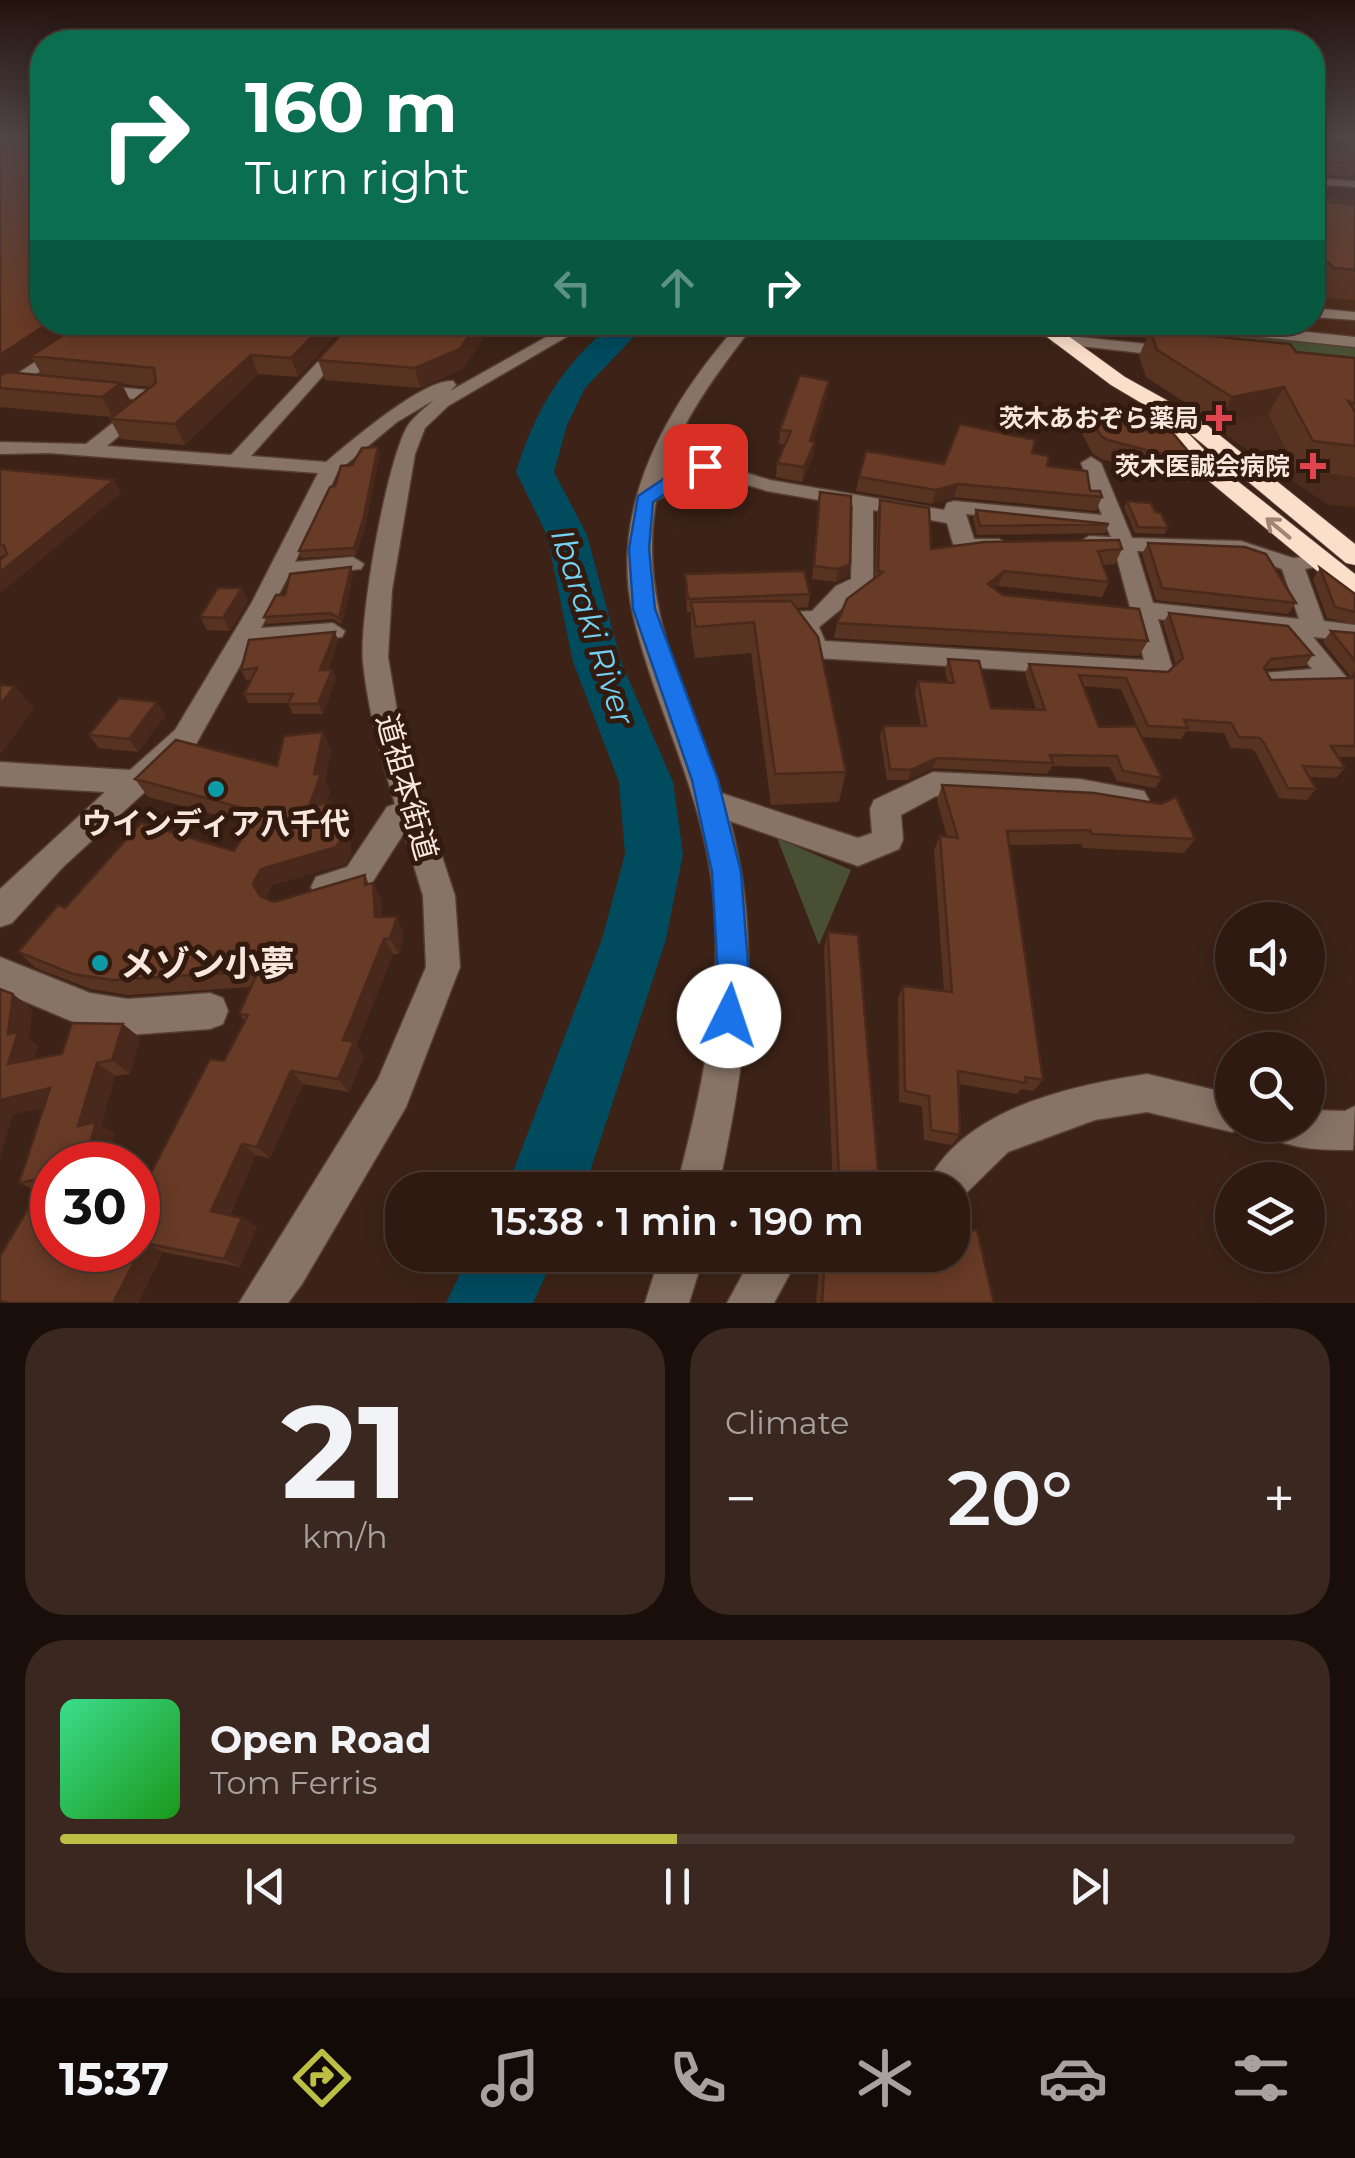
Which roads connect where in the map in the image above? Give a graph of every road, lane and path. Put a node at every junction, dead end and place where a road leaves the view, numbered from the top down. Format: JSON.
{"nodes":[{"id":1,"x":1325,"y":313,"type":"edge"},
{"id":2,"x":1355,"y":319,"type":"edge"},
{"id":3,"x":87,"y":335,"type":"edge"},
{"id":4,"x":352,"y":335,"type":"edge"},
{"id":5,"x":555,"y":335,"type":"edge"},
{"id":6,"x":564,"y":335,"type":"edge"},
{"id":7,"x":738,"y":335,"type":"edge"},
{"id":8,"x":1053,"y":335,"type":"edge"},
{"id":9,"x":1289,"y":335,"type":"edge"},
{"id":10,"x":1060,"y":340,"type":"junction"},
{"id":11,"x":1355,"y":342,"type":"edge"},
{"id":12,"x":1199,"y":354,"type":"edge"},
{"id":13,"x":1118,"y":381,"type":"junction"},
{"id":14,"x":8,"y":388,"type":"edge"},
{"id":15,"x":1189,"y":422,"type":"junction"},
{"id":16,"x":0,"y":448,"type":"edge"},
{"id":17,"x":32,"y":450,"type":"junction"},
{"id":18,"x":90,"y":450,"type":"junction"},
{"id":19,"x":235,"y":462,"type":"junction"},
{"id":20,"x":1090,"y":464,"type":"dead end"},
{"id":21,"x":10,"y":467,"type":"edge"},
{"id":22,"x":330,"y":468,"type":"junction"},
{"id":23,"x":644,"y":500,"type":"junction"},
{"id":24,"x":863,"y":502,"type":"junction"},
{"id":25,"x":956,"y":518,"type":"junction"},
{"id":26,"x":1119,"y":532,"type":"junction"},
{"id":27,"x":1355,"y":538,"type":"edge"},
{"id":28,"x":1071,"y":544,"type":"edge"},
{"id":29,"x":1019,"y":546,"type":"edge"},
{"id":30,"x":1355,"y":558,"type":"edge"},
{"id":31,"x":1317,"y":560,"type":"junction"},
{"id":32,"x":352,"y":564,"type":"edge"},
{"id":33,"x":1292,"y":565,"type":"junction"},
{"id":34,"x":279,"y":571,"type":"junction"},
{"id":35,"x":1355,"y":588,"type":"edge"},
{"id":36,"x":1110,"y":610,"type":"edge"},
{"id":37,"x":1146,"y":612,"type":"junction"},
{"id":38,"x":766,"y":620,"type":"edge"},
{"id":39,"x":804,"y":620,"type":"junction"},
{"id":40,"x":1302,"y":628,"type":"junction"},
{"id":41,"x":334,"y":631,"type":"edge"},
{"id":42,"x":1355,"y":633,"type":"edge"},
{"id":43,"x":244,"y":638,"type":"junction"},
{"id":44,"x":1273,"y":680,"type":"edge"},
{"id":45,"x":0,"y":774,"type":"edge"},
{"id":46,"x":136,"y":782,"type":"junction"},
{"id":47,"x":710,"y":802,"type":"junction"},
{"id":48,"x":1151,"y":803,"type":"edge"},
{"id":49,"x":413,"y":811,"type":"junction"},
{"id":50,"x":302,"y":894,"type":"edge"},
{"id":51,"x":0,"y":912,"type":"edge"},
{"id":52,"x":0,"y":974,"type":"edge"},
{"id":53,"x":210,"y":1012,"type":"dead end"},
{"id":54,"x":1215,"y":1109,"type":"edge"},
{"id":55,"x":1355,"y":1126,"type":"edge"},
{"id":56,"x":1325,"y":1131,"type":"edge"},
{"id":57,"x":701,"y":1172,"type":"edge"},
{"id":58,"x":963,"y":1172,"type":"edge"},
{"id":59,"x":677,"y":1272,"type":"edge"},
{"id":60,"x":768,"y":1272,"type":"edge"},
{"id":61,"x":261,"y":1303,"type":"edge"},
{"id":62,"x":667,"y":1303,"type":"edge"},
{"id":63,"x":749,"y":1303,"type":"edge"}],
"edges":[{"from":1,"to":2,"type":"street"},
{"from":3,"to":14,"type":"street"},
{"from":4,"to":19,"type":"street"},
{"from":5,"to":22,"type":"street"},
{"from":6,"to":49,"type":"street","name":"道祖本街道"},
{"from":7,"to":23,"type":"street"},
{"from":8,"to":10,"type":"highway"},
{"from":9,"to":11,"type":"street"},
{"from":10,"to":12,"type":"street"},
{"from":10,"to":13,"type":"highway"},
{"from":13,"to":15,"type":"highway"},
{"from":31,"to":13,"type":"highway","one_way":true},
{"from":14,"to":18,"type":"street"},
{"from":15,"to":27,"type":"highway"},
{"from":15,"to":30,"type":"highway"},
{"from":16,"to":17,"type":"street"},
{"from":17,"to":18,"type":"street"},
{"from":17,"to":21,"type":"street"},
{"from":18,"to":19,"type":"street"},
{"from":19,"to":22,"type":"street"},
{"from":20,"to":26,"type":"street"},
{"from":22,"to":34,"type":"street"},
{"from":23,"to":24,"type":"street"},
{"from":23,"to":47,"type":"street"},
{"from":24,"to":25,"type":"street"},
{"from":24,"to":39,"type":"street"},
{"from":25,"to":26,"type":"street"},
{"from":25,"to":29,"type":"street"},
{"from":26,"to":28,"type":"street"},
{"from":26,"to":33,"type":"street"},
{"from":26,"to":37,"type":"street"},
{"from":31,"to":33,"type":"street"},
{"from":31,"to":35,"type":"highway"},
{"from":32,"to":34,"type":"street"},
{"from":33,"to":40,"type":"street"},
{"from":34,"to":43,"type":"street"},
{"from":36,"to":37,"type":"street"},
{"from":37,"to":39,"type":"street"},
{"from":37,"to":40,"type":"street"},
{"from":38,"to":39,"type":"street"},
{"from":40,"to":42,"type":"street"},
{"from":40,"to":44,"type":"street"},
{"from":41,"to":43,"type":"street"},
{"from":43,"to":46,"type":"street"},
{"from":45,"to":46,"type":"street"},
{"from":46,"to":51,"type":"street"},
{"from":47,"to":48,"type":"street"},
{"from":47,"to":57,"type":"street"},
{"from":49,"to":50,"type":"street"},
{"from":49,"to":61,"type":"street","name":"道祖本街道"},
{"from":52,"to":53,"type":"street"},
{"from":54,"to":58,"type":"street"},
{"from":55,"to":56,"type":"street"},
{"from":59,"to":62,"type":"street"},
{"from":60,"to":63,"type":"street"}]}
